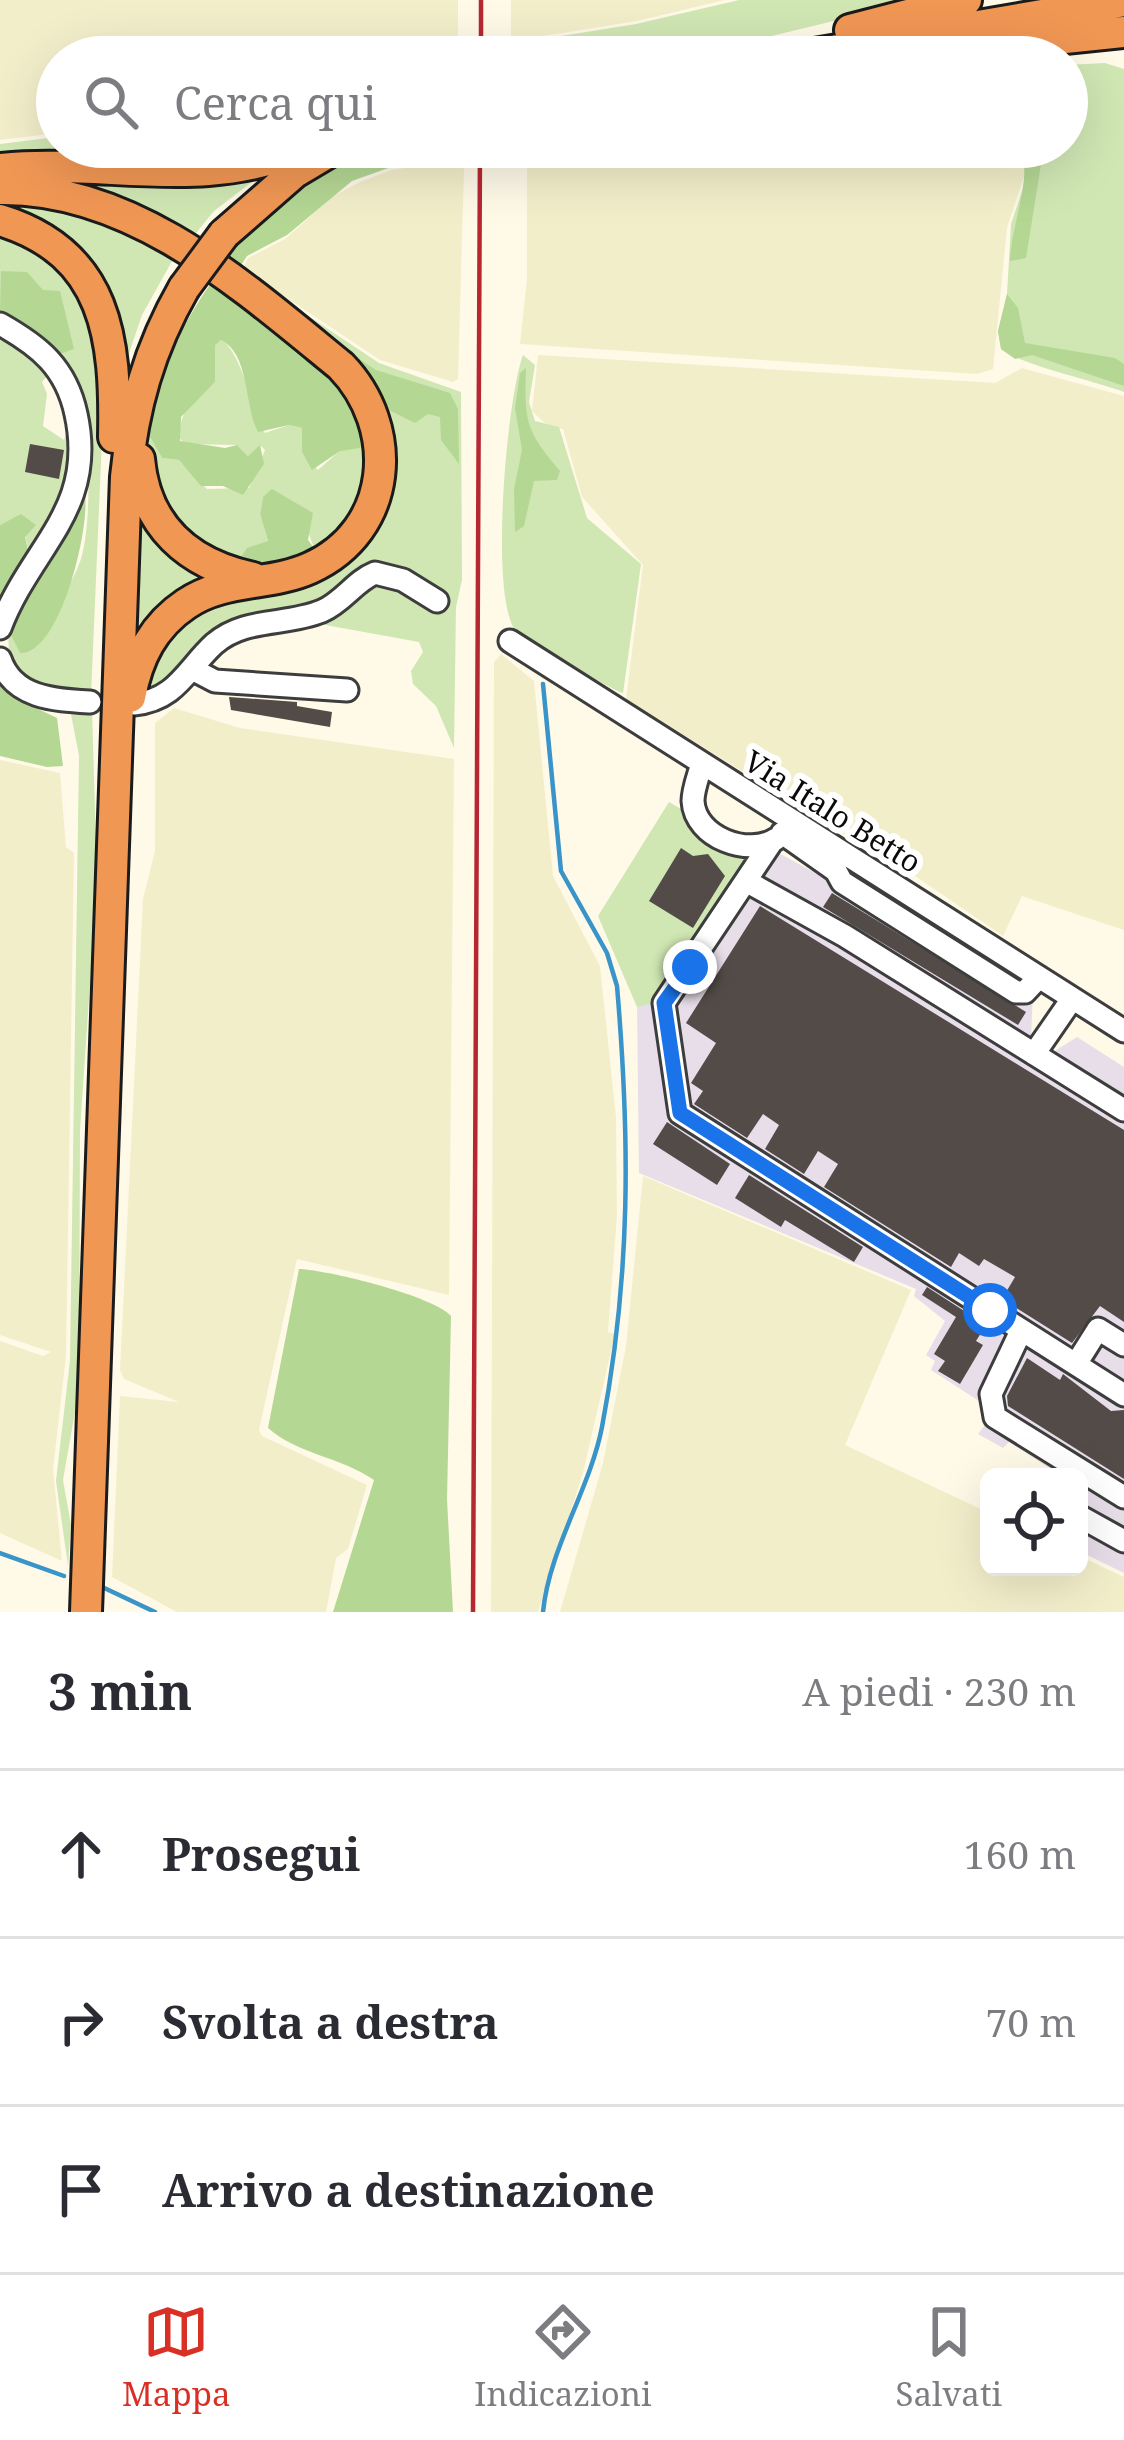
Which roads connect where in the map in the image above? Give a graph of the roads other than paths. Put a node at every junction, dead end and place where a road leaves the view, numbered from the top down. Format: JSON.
{"nodes":[{"id":1,"x":966,"y":0,"type":"edge"},
{"id":2,"x":1124,"y":1,"type":"edge"},
{"id":3,"x":1124,"y":32,"type":"edge"},
{"id":4,"x":823,"y":36,"type":"edge"},
{"id":5,"x":923,"y":36,"type":"edge"},
{"id":6,"x":1086,"y":36,"type":"edge"},
{"id":7,"x":247,"y":168,"type":"edge"},
{"id":8,"x":300,"y":168,"type":"edge"},
{"id":9,"x":0,"y":169,"type":"edge"},
{"id":10,"x":0,"y":189,"type":"edge"},
{"id":11,"x":0,"y":220,"type":"edge"},
{"id":12,"x":0,"y":324,"type":"edge"},
{"id":13,"x":153,"y":346,"type":"junction"},
{"id":14,"x":124,"y":520,"type":"junction"},
{"id":15,"x":262,"y":580,"type":"junction"},
{"id":16,"x":437,"y":601,"type":"dead end"},
{"id":17,"x":0,"y":628,"type":"edge"},
{"id":18,"x":510,"y":641,"type":"dead end"},
{"id":19,"x":0,"y":659,"type":"edge"},
{"id":20,"x":192,"y":669,"type":"junction"},
{"id":21,"x":347,"y":690,"type":"dead end"},
{"id":22,"x":90,"y":702,"type":"dead end"},
{"id":23,"x":134,"y":704,"type":"dead end"},
{"id":24,"x":116,"y":760,"type":"junction"},
{"id":25,"x":703,"y":764,"type":"junction"},
{"id":26,"x":783,"y":833,"type":"junction"},
{"id":27,"x":746,"y":881,"type":"junction"},
{"id":28,"x":1072,"y":999,"type":"junction"},
{"id":29,"x":1124,"y":1031,"type":"edge"},
{"id":30,"x":1034,"y":1054,"type":"junction"},
{"id":31,"x":1124,"y":1110,"type":"edge"},
{"id":32,"x":1021,"y":1330,"type":"junction"},
{"id":33,"x":1124,"y":1345,"type":"edge"},
{"id":34,"x":1076,"y":1364,"type":"junction"},
{"id":35,"x":1124,"y":1395,"type":"edge"},
{"id":36,"x":1070,"y":1468,"type":"edge"},
{"id":37,"x":1088,"y":1479,"type":"edge"},
{"id":38,"x":1124,"y":1497,"type":"edge"},
{"id":39,"x":1088,"y":1521,"type":"edge"},
{"id":40,"x":1124,"y":1541,"type":"edge"},
{"id":41,"x":86,"y":1612,"type":"edge"}],
"edges":[{"from":1,"to":4,"type":"highway"},
{"from":2,"to":5,"type":"highway"},
{"from":3,"to":6,"type":"highway"},
{"from":7,"to":9,"type":"highway"},
{"from":8,"to":13,"type":"highway","bridge":true},
{"from":10,"to":15,"type":"highway"},
{"from":11,"to":14,"type":"highway"},
{"from":12,"to":17,"type":"street"},
{"from":13,"to":14,"type":"highway"},
{"from":13,"to":15,"type":"highway"},
{"from":14,"to":24,"type":"highway"},
{"from":15,"to":24,"type":"highway"},
{"from":16,"to":20,"type":"street"},
{"from":18,"to":25,"type":"street","name":"Via Italo Betto"},
{"from":19,"to":22,"type":"street"},
{"from":20,"to":21,"type":"street"},
{"from":20,"to":23,"type":"street"},
{"from":24,"to":41,"type":"highway"},
{"from":25,"to":26,"type":"street","name":"Via Italo Betto"},
{"from":25,"to":26,"type":"street"},
{"from":26,"to":27,"type":"street"},
{"from":26,"to":28,"type":"street","name":"Via Italo Betto"},
{"from":27,"to":30,"type":"street"},
{"from":27,"to":32,"type":"street"},
{"from":28,"to":29,"type":"street","name":"Via Italo Betto"},
{"from":28,"to":30,"type":"street"},
{"from":30,"to":31,"type":"street"},
{"from":32,"to":34,"type":"street"},
{"from":32,"to":36,"type":"street"},
{"from":33,"to":34,"type":"street"},
{"from":34,"to":35,"type":"street"},
{"from":37,"to":38,"type":"street"},
{"from":39,"to":40,"type":"street"}]}
